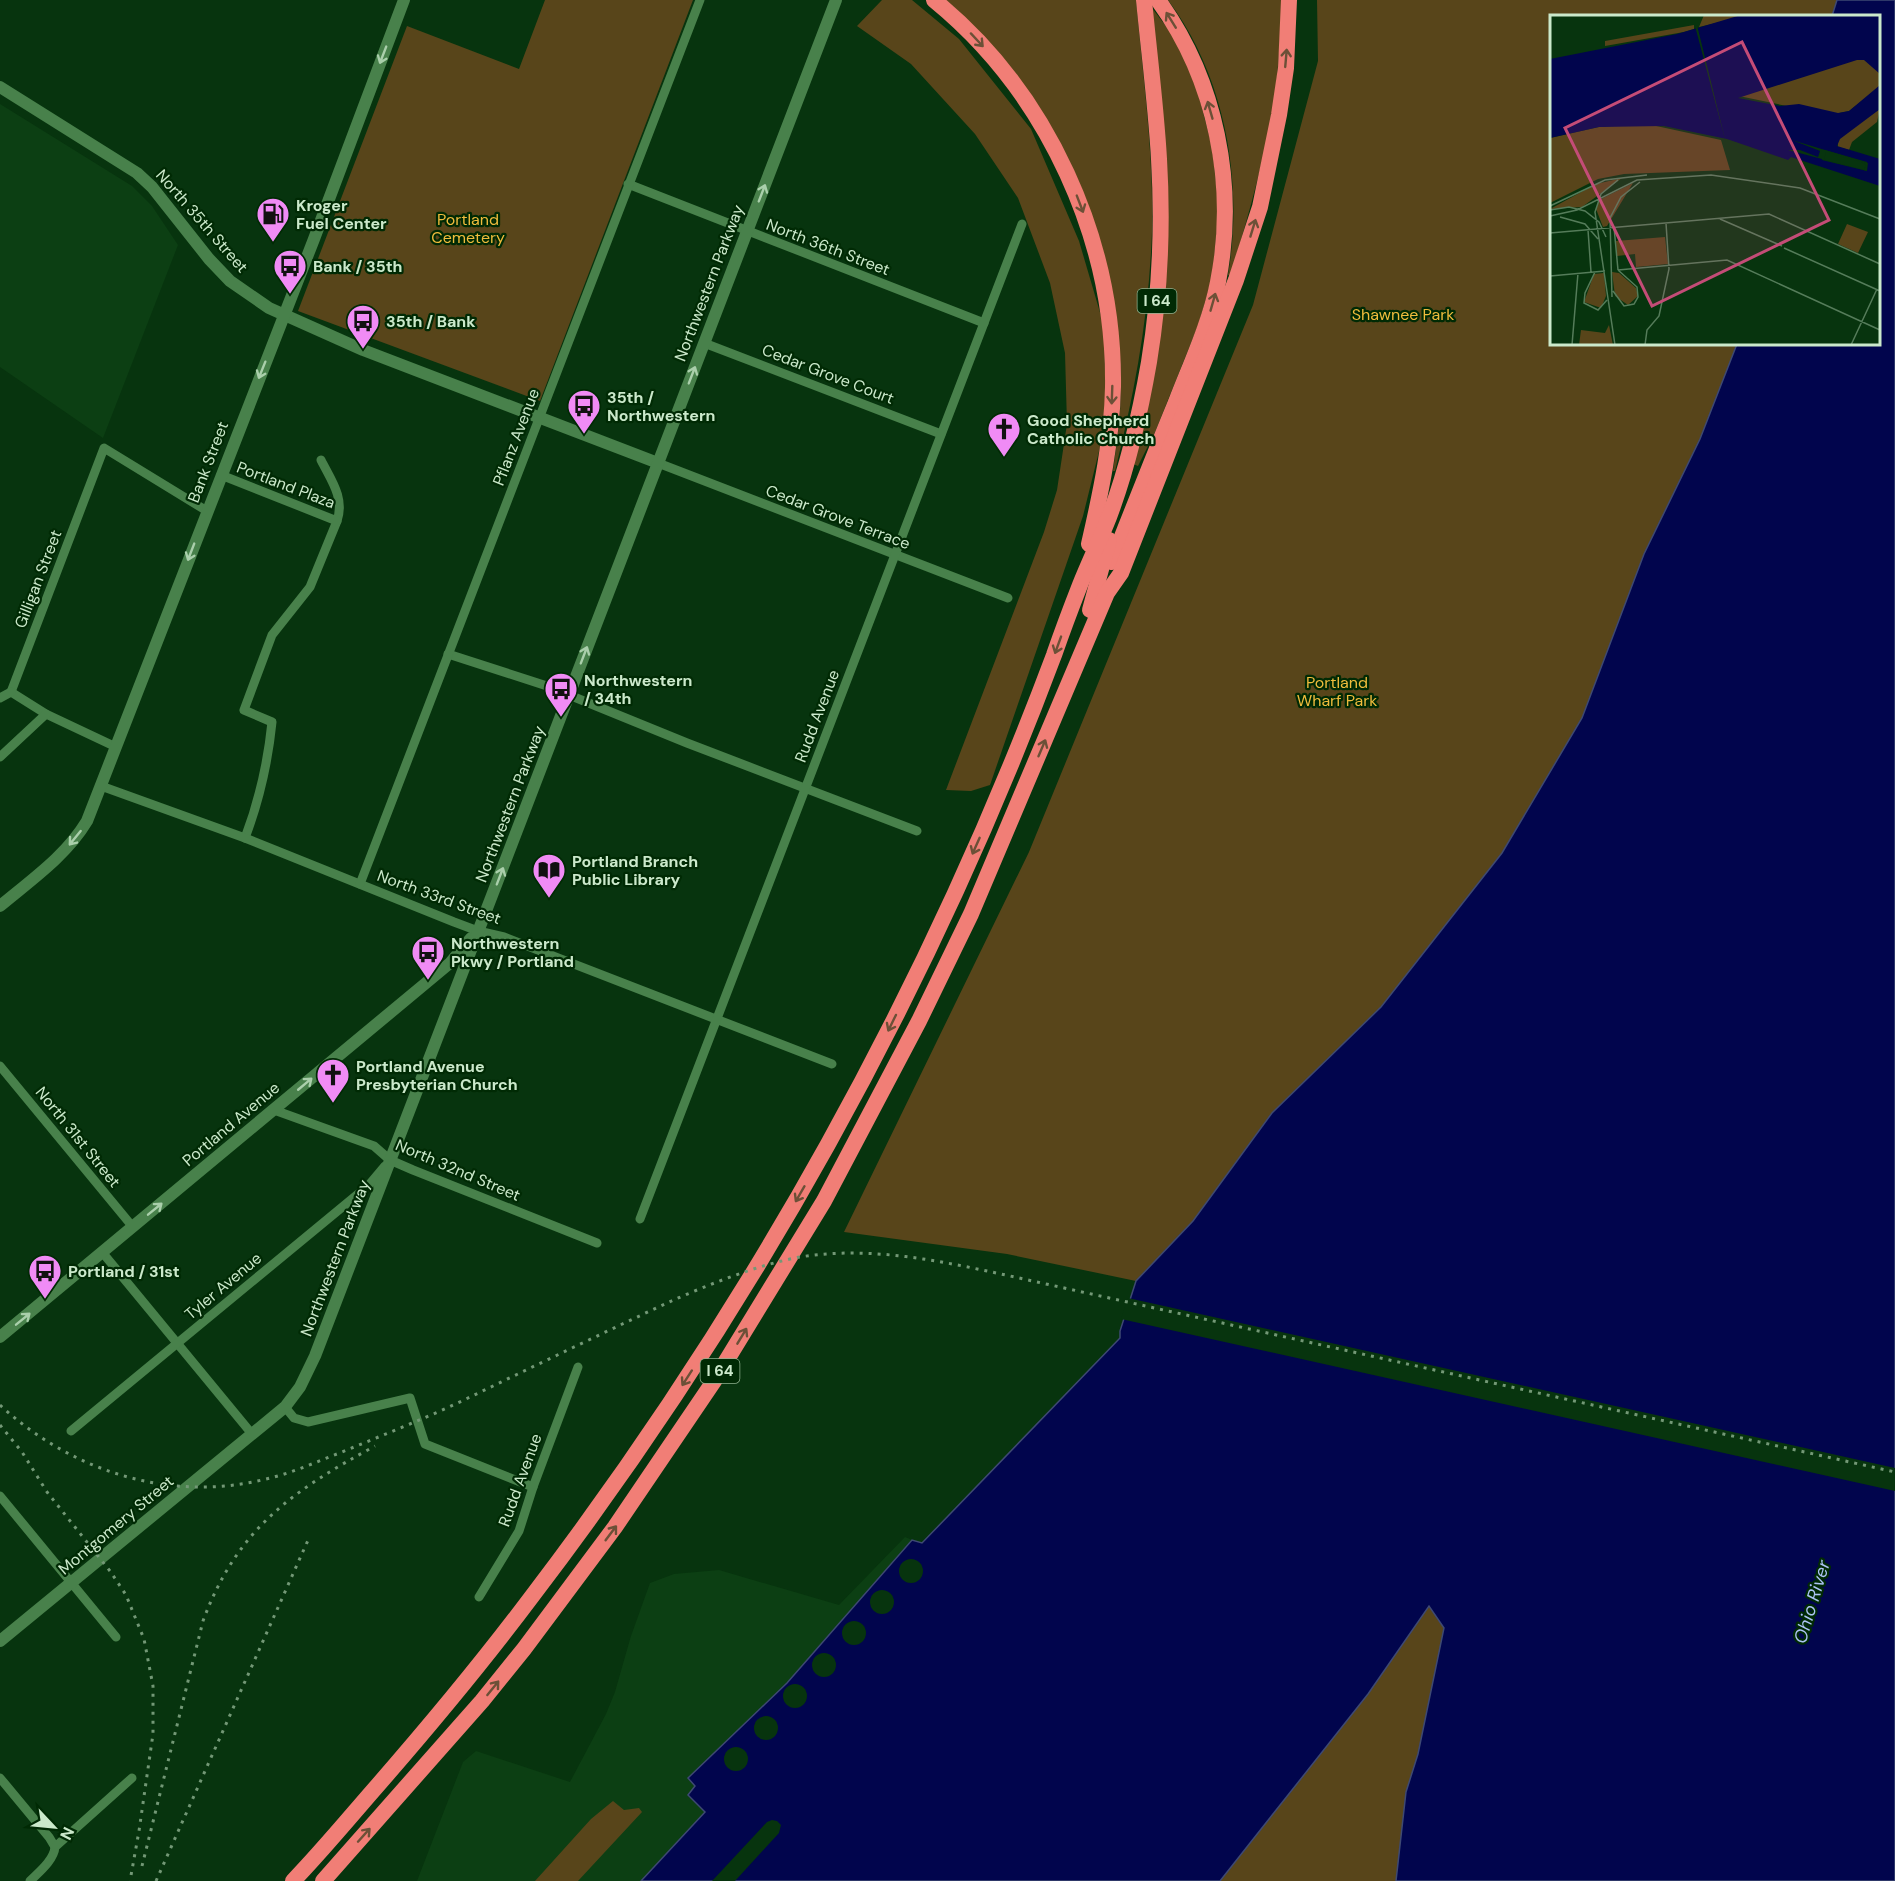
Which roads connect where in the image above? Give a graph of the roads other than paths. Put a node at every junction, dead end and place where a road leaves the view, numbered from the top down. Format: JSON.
{"nodes":[{"id":1,"x":404,"y":0,"type":"edge"},
{"id":2,"x":700,"y":0,"type":"edge"},
{"id":3,"x":836,"y":0,"type":"edge"},
{"id":4,"x":934,"y":0,"type":"edge"},
{"id":5,"x":1144,"y":0,"type":"edge"},
{"id":6,"x":1149,"y":0,"type":"edge"},
{"id":7,"x":1158,"y":0,"type":"edge"},
{"id":8,"x":1290,"y":0,"type":"edge"},
{"id":9,"x":0,"y":87,"type":"edge"},
{"id":10,"x":628,"y":184,"type":"junction"},
{"id":11,"x":1022,"y":224,"type":"dead end"},
{"id":12,"x":747,"y":231,"type":"junction"},
{"id":13,"x":283,"y":315,"type":"junction"},
{"id":14,"x":984,"y":323,"type":"junction"},
{"id":15,"x":704,"y":343,"type":"junction"},
{"id":16,"x":540,"y":418,"type":"junction"},
{"id":17,"x":941,"y":434,"type":"junction"},
{"id":18,"x":321,"y":460,"type":"dead end"},
{"id":19,"x":658,"y":464,"type":"junction"},
{"id":20,"x":221,"y":475,"type":"junction"},
{"id":21,"x":207,"y":511,"type":"junction"},
{"id":22,"x":337,"y":521,"type":"junction"},
{"id":23,"x":895,"y":554,"type":"junction"},
{"id":24,"x":1078,"y":590,"type":"junction"},
{"id":25,"x":1107,"y":593,"type":"junction"},
{"id":26,"x":1008,"y":598,"type":"dead end"},
{"id":27,"x":448,"y":654,"type":"junction"},
{"id":28,"x":1072,"y":675,"type":"junction"},
{"id":29,"x":11,"y":692,"type":"junction"},
{"id":30,"x":569,"y":695,"type":"junction"},
{"id":31,"x":0,"y":698,"type":"edge"},
{"id":32,"x":46,"y":714,"type":"junction"},
{"id":33,"x":116,"y":747,"type":"junction"},
{"id":34,"x":0,"y":757,"type":"edge"},
{"id":35,"x":101,"y":786,"type":"junction"},
{"id":36,"x":805,"y":788,"type":"junction"},
{"id":37,"x":917,"y":831,"type":"dead end"},
{"id":38,"x":245,"y":838,"type":"junction"},
{"id":39,"x":360,"y":884,"type":"junction"},
{"id":40,"x":0,"y":906,"type":"edge"},
{"id":41,"x":478,"y":931,"type":"junction"},
{"id":42,"x":717,"y":1019,"type":"junction"},
{"id":43,"x":832,"y":1064,"type":"dead end"},
{"id":44,"x":0,"y":1066,"type":"edge"},
{"id":45,"x":274,"y":1110,"type":"junction"},
{"id":46,"x":390,"y":1160,"type":"junction"},
{"id":47,"x":640,"y":1219,"type":"dead end"},
{"id":48,"x":132,"y":1226,"type":"junction"},
{"id":49,"x":597,"y":1243,"type":"dead end"},
{"id":50,"x":102,"y":1252,"type":"junction"},
{"id":51,"x":0,"y":1337,"type":"edge"},
{"id":52,"x":178,"y":1343,"type":"junction"},
{"id":53,"x":578,"y":1367,"type":"dead end"},
{"id":54,"x":285,"y":1407,"type":"junction"},
{"id":55,"x":71,"y":1431,"type":"dead end"},
{"id":56,"x":252,"y":1434,"type":"junction"},
{"id":57,"x":533,"y":1487,"type":"junction"},
{"id":58,"x":0,"y":1496,"type":"edge"},
{"id":59,"x":72,"y":1583,"type":"junction"},
{"id":60,"x":479,"y":1597,"type":"dead end"},
{"id":61,"x":116,"y":1637,"type":"dead end"},
{"id":62,"x":0,"y":1641,"type":"edge"},
{"id":63,"x":0,"y":1778,"type":"edge"},
{"id":64,"x":132,"y":1778,"type":"dead end"},
{"id":65,"x":55,"y":1847,"type":"junction"},
{"id":66,"x":324,"y":1880,"type":"edge"},
{"id":67,"x":30,"y":1881,"type":"edge"},
{"id":68,"x":293,"y":1881,"type":"edge"}],
"edges":[{"from":1,"to":13,"type":"street","name":"Bank Street","one_way":true},
{"from":2,"to":10,"type":"street","name":"Pflanz Avenue"},
{"from":12,"to":3,"type":"street","name":"Northwestern Parkway","one_way":true},
{"from":4,"to":24,"type":"highway","one_way":true},
{"from":5,"to":24,"type":"highway","number":"I 64"},
{"from":6,"to":28,"type":"highway"},
{"from":25,"to":7,"type":"highway","one_way":true},
{"from":25,"to":8,"type":"highway","number":"I 64","one_way":true},
{"from":9,"to":13,"type":"street","name":"North 35th Street"},
{"from":10,"to":12,"type":"street","name":"North 36th Street"},
{"from":10,"to":16,"type":"street","name":"Pflanz Avenue"},
{"from":11,"to":14,"type":"street","name":"Rudd Avenue"},
{"from":12,"to":14,"type":"street","name":"North 36th Street"},
{"from":12,"to":15,"type":"street","name":"Northwestern Parkway"},
{"from":13,"to":16,"type":"street","name":"North 35th Street"},
{"from":13,"to":20,"type":"street","name":"Bank Street","one_way":true},
{"from":14,"to":17,"type":"street","name":"Rudd Avenue"},
{"from":15,"to":17,"type":"street","name":"Cedar Grove Court"},
{"from":19,"to":15,"type":"street","name":"Northwestern Parkway","one_way":true},
{"from":16,"to":19,"type":"street","name":"North 35th Street"},
{"from":16,"to":27,"type":"street","name":"Pflanz Avenue"},
{"from":17,"to":23,"type":"street","name":"Rudd Avenue"},
{"from":18,"to":22,"type":"street"},
{"from":19,"to":23,"type":"street","name":"Cedar Grove Terrace"},
{"from":30,"to":19,"type":"street","name":"Northwestern Parkway","one_way":true},
{"from":20,"to":21,"type":"street","name":"Bank Street"},
{"from":20,"to":22,"type":"street","name":"Portland Plaza"},
{"from":21,"to":29,"type":"street","name":"Gilligan Street"},
{"from":21,"to":33,"type":"street","name":"Bank Street","one_way":true},
{"from":22,"to":38,"type":"street","name":"Portland Plaza"},
{"from":23,"to":26,"type":"street","name":"Cedar Grove Terrace"},
{"from":23,"to":36,"type":"street","name":"Rudd Avenue"},
{"from":24,"to":68,"type":"highway","number":"I 64","one_way":true},
{"from":25,"to":28,"type":"highway","number":"I 64"},
{"from":27,"to":30,"type":"street"},
{"from":27,"to":39,"type":"street","name":"Pflanz Avenue"},
{"from":66,"to":28,"type":"highway","number":"I 64","one_way":true},
{"from":29,"to":31,"type":"street"},
{"from":29,"to":32,"type":"street"},
{"from":30,"to":36,"type":"street"},
{"from":41,"to":30,"type":"street","name":"Northwestern Parkway","one_way":true},
{"from":32,"to":33,"type":"street"},
{"from":32,"to":34,"type":"street"},
{"from":33,"to":35,"type":"street","name":"Bank Street"},
{"from":35,"to":38,"type":"street","name":"North 33rd Street"},
{"from":35,"to":40,"type":"street","name":"Bank Street","one_way":true},
{"from":36,"to":37,"type":"street"},
{"from":36,"to":42,"type":"street","name":"Rudd Avenue"},
{"from":38,"to":39,"type":"street","name":"North 33rd Street"},
{"from":39,"to":41,"type":"street","name":"North 33rd Street"},
{"from":41,"to":42,"type":"street","name":"North 33rd Street"},
{"from":45,"to":41,"type":"street","name":"Portland Avenue","one_way":true},
{"from":41,"to":46,"type":"street","name":"Northwestern Parkway"},
{"from":42,"to":43,"type":"street","name":"North 33rd Street"},
{"from":42,"to":47,"type":"street","name":"Rudd Avenue"},
{"from":44,"to":48,"type":"street","name":"North 31st Street"},
{"from":45,"to":46,"type":"street","name":"North 32nd Street"},
{"from":48,"to":45,"type":"street","name":"Portland Avenue","one_way":true},
{"from":46,"to":49,"type":"street","name":"North 32nd Street"},
{"from":46,"to":52,"type":"street","name":"Tyler Avenue"},
{"from":46,"to":54,"type":"street","name":"Northwestern Parkway"},
{"from":48,"to":50,"type":"street","name":"Portland Avenue"},
{"from":51,"to":50,"type":"street","name":"Portland Avenue","one_way":true},
{"from":50,"to":52,"type":"street"},
{"from":52,"to":55,"type":"street","name":"Tyler Avenue"},
{"from":52,"to":56,"type":"street"},
{"from":53,"to":57,"type":"street","name":"Rudd Avenue"},
{"from":54,"to":56,"type":"street","name":"Northwestern Parkway"},
{"from":54,"to":57,"type":"street"},
{"from":56,"to":59,"type":"street","name":"Montgomery Street"},
{"from":57,"to":60,"type":"street","name":"Rudd Avenue"},
{"from":58,"to":59,"type":"street"},
{"from":59,"to":61,"type":"street"},
{"from":59,"to":62,"type":"street","name":"Montgomery Street"},
{"from":63,"to":65,"type":"street"},
{"from":64,"to":65,"type":"street"},
{"from":65,"to":67,"type":"street"}]}
